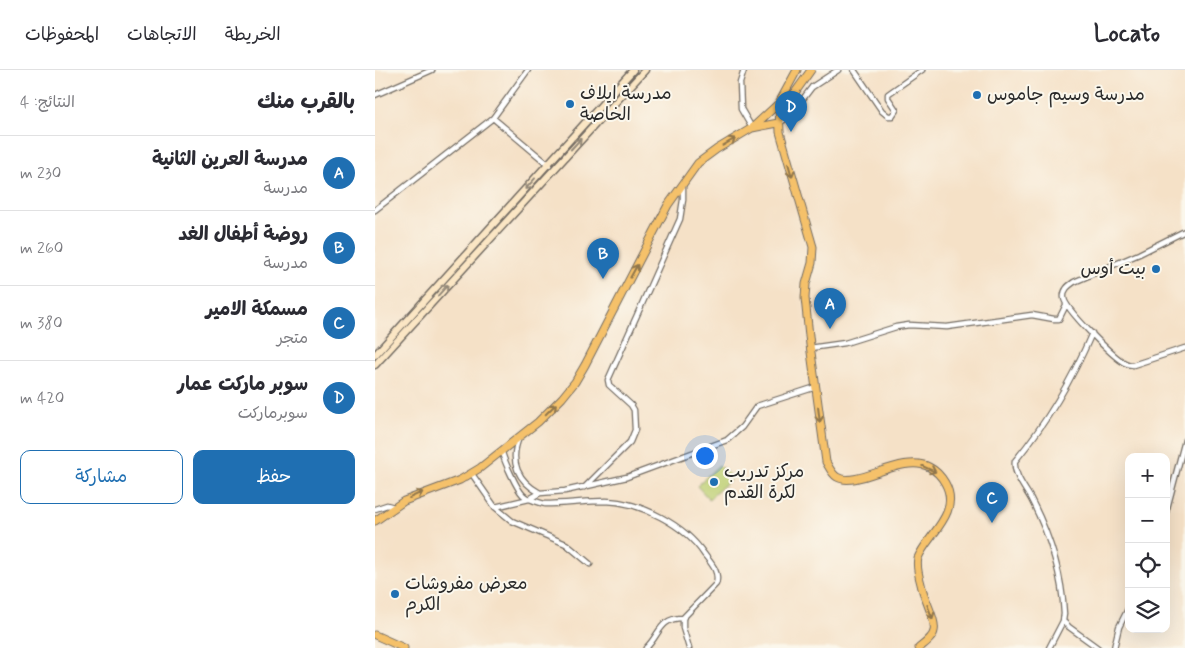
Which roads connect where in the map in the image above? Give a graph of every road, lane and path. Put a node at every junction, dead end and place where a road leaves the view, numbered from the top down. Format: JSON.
{"nodes":[{"id":1,"x":432,"y":70,"type":"edge"},
{"id":2,"x":528,"y":70,"type":"edge"},
{"id":3,"x":633,"y":70,"type":"edge"},
{"id":4,"x":645,"y":70,"type":"edge"},
{"id":5,"x":744,"y":70,"type":"edge"},
{"id":6,"x":797,"y":70,"type":"edge"},
{"id":7,"x":811,"y":70,"type":"edge"},
{"id":8,"x":838,"y":70,"type":"edge"},
{"id":9,"x":854,"y":70,"type":"edge"},
{"id":10,"x":922,"y":70,"type":"edge"},
{"id":11,"x":375,"y":95,"type":"edge"},
{"id":12,"x":779,"y":103,"type":"junction"},
{"id":13,"x":493,"y":118,"type":"junction"},
{"id":14,"x":779,"y":123,"type":"junction"},
{"id":15,"x":752,"y":128,"type":"junction"},
{"id":16,"x":551,"y":166,"type":"junction"},
{"id":17,"x":683,"y":182,"type":"junction"},
{"id":18,"x":375,"y":210,"type":"edge"},
{"id":19,"x":1185,"y":231,"type":"edge"},
{"id":20,"x":1066,"y":305,"type":"junction"},
{"id":21,"x":1092,"y":334,"type":"junction"},
{"id":22,"x":810,"y":348,"type":"junction"},
{"id":23,"x":1185,"y":348,"type":"edge"},
{"id":24,"x":375,"y":355,"type":"edge"},
{"id":25,"x":375,"y":365,"type":"edge"},
{"id":26,"x":816,"y":387,"type":"junction"},
{"id":27,"x":519,"y":438,"type":"junction"},
{"id":28,"x":1185,"y":440,"type":"edge"},
{"id":29,"x":502,"y":452,"type":"junction"},
{"id":30,"x":472,"y":474,"type":"junction"},
{"id":31,"x":585,"y":487,"type":"junction"},
{"id":32,"x":539,"y":493,"type":"junction"},
{"id":33,"x":1170,"y":498,"type":"edge"},
{"id":34,"x":529,"y":499,"type":"junction"},
{"id":35,"x":394,"y":506,"type":"junction"},
{"id":36,"x":495,"y":507,"type":"junction"},
{"id":37,"x":375,"y":509,"type":"edge"},
{"id":38,"x":375,"y":521,"type":"edge"},
{"id":39,"x":590,"y":564,"type":"dead end"},
{"id":40,"x":1125,"y":615,"type":"edge"},
{"id":41,"x":683,"y":618,"type":"junction"},
{"id":42,"x":1063,"y":621,"type":"junction"},
{"id":43,"x":375,"y":635,"type":"edge"},
{"id":44,"x":404,"y":648,"type":"edge"},
{"id":45,"x":646,"y":648,"type":"edge"},
{"id":46,"x":689,"y":648,"type":"edge"},
{"id":47,"x":919,"y":648,"type":"edge"},
{"id":48,"x":1049,"y":648,"type":"edge"},
{"id":49,"x":1098,"y":648,"type":"edge"},
{"id":50,"x":1114,"y":648,"type":"edge"}],
"edges":[{"from":1,"to":11,"type":"street"},
{"from":2,"to":13,"type":"street"},
{"from":3,"to":16,"type":"street"},
{"from":16,"to":4,"type":"street","one_way":true},
{"from":5,"to":15,"type":"street"},
{"from":6,"to":12,"type":"main road"},
{"from":7,"to":14,"type":"main road"},
{"from":8,"to":14,"type":"street"},
{"from":9,"to":10,"type":"street"},
{"from":12,"to":14,"type":"main road"},
{"from":12,"to":15,"type":"main road"},
{"from":13,"to":16,"type":"street"},
{"from":13,"to":18,"type":"street"},
{"from":14,"to":15,"type":"main road"},
{"from":14,"to":22,"type":"main road","one_way":true},
{"from":17,"to":15,"type":"main road","one_way":true},
{"from":16,"to":24,"type":"street","one_way":true},
{"from":25,"to":16,"type":"street","one_way":true},
{"from":27,"to":17,"type":"main road","one_way":true},
{"from":17,"to":31,"type":"street"},
{"from":19,"to":20,"type":"street"},
{"from":20,"to":21,"type":"street"},
{"from":20,"to":22,"type":"street"},
{"from":21,"to":23,"type":"street"},
{"from":21,"to":42,"type":"street"},
{"from":22,"to":26,"type":"main road"},
{"from":26,"to":31,"type":"street"},
{"from":26,"to":47,"type":"main road","one_way":true},
{"from":27,"to":29,"type":"main road"},
{"from":27,"to":32,"type":"street"},
{"from":28,"to":33,"type":"street"},
{"from":29,"to":30,"type":"main road"},
{"from":29,"to":34,"type":"street"},
{"from":35,"to":30,"type":"main road","one_way":true},
{"from":30,"to":36,"type":"street"},
{"from":31,"to":32,"type":"street"},
{"from":32,"to":34,"type":"street"},
{"from":34,"to":36,"type":"street"},
{"from":34,"to":41,"type":"street"},
{"from":35,"to":37,"type":"street"},
{"from":35,"to":38,"type":"main road"},
{"from":36,"to":39,"type":"street"},
{"from":40,"to":50,"type":"street"},
{"from":41,"to":45,"type":"street"},
{"from":41,"to":46,"type":"street"},
{"from":42,"to":48,"type":"street"},
{"from":42,"to":49,"type":"street"},
{"from":43,"to":44,"type":"main road"}]}
